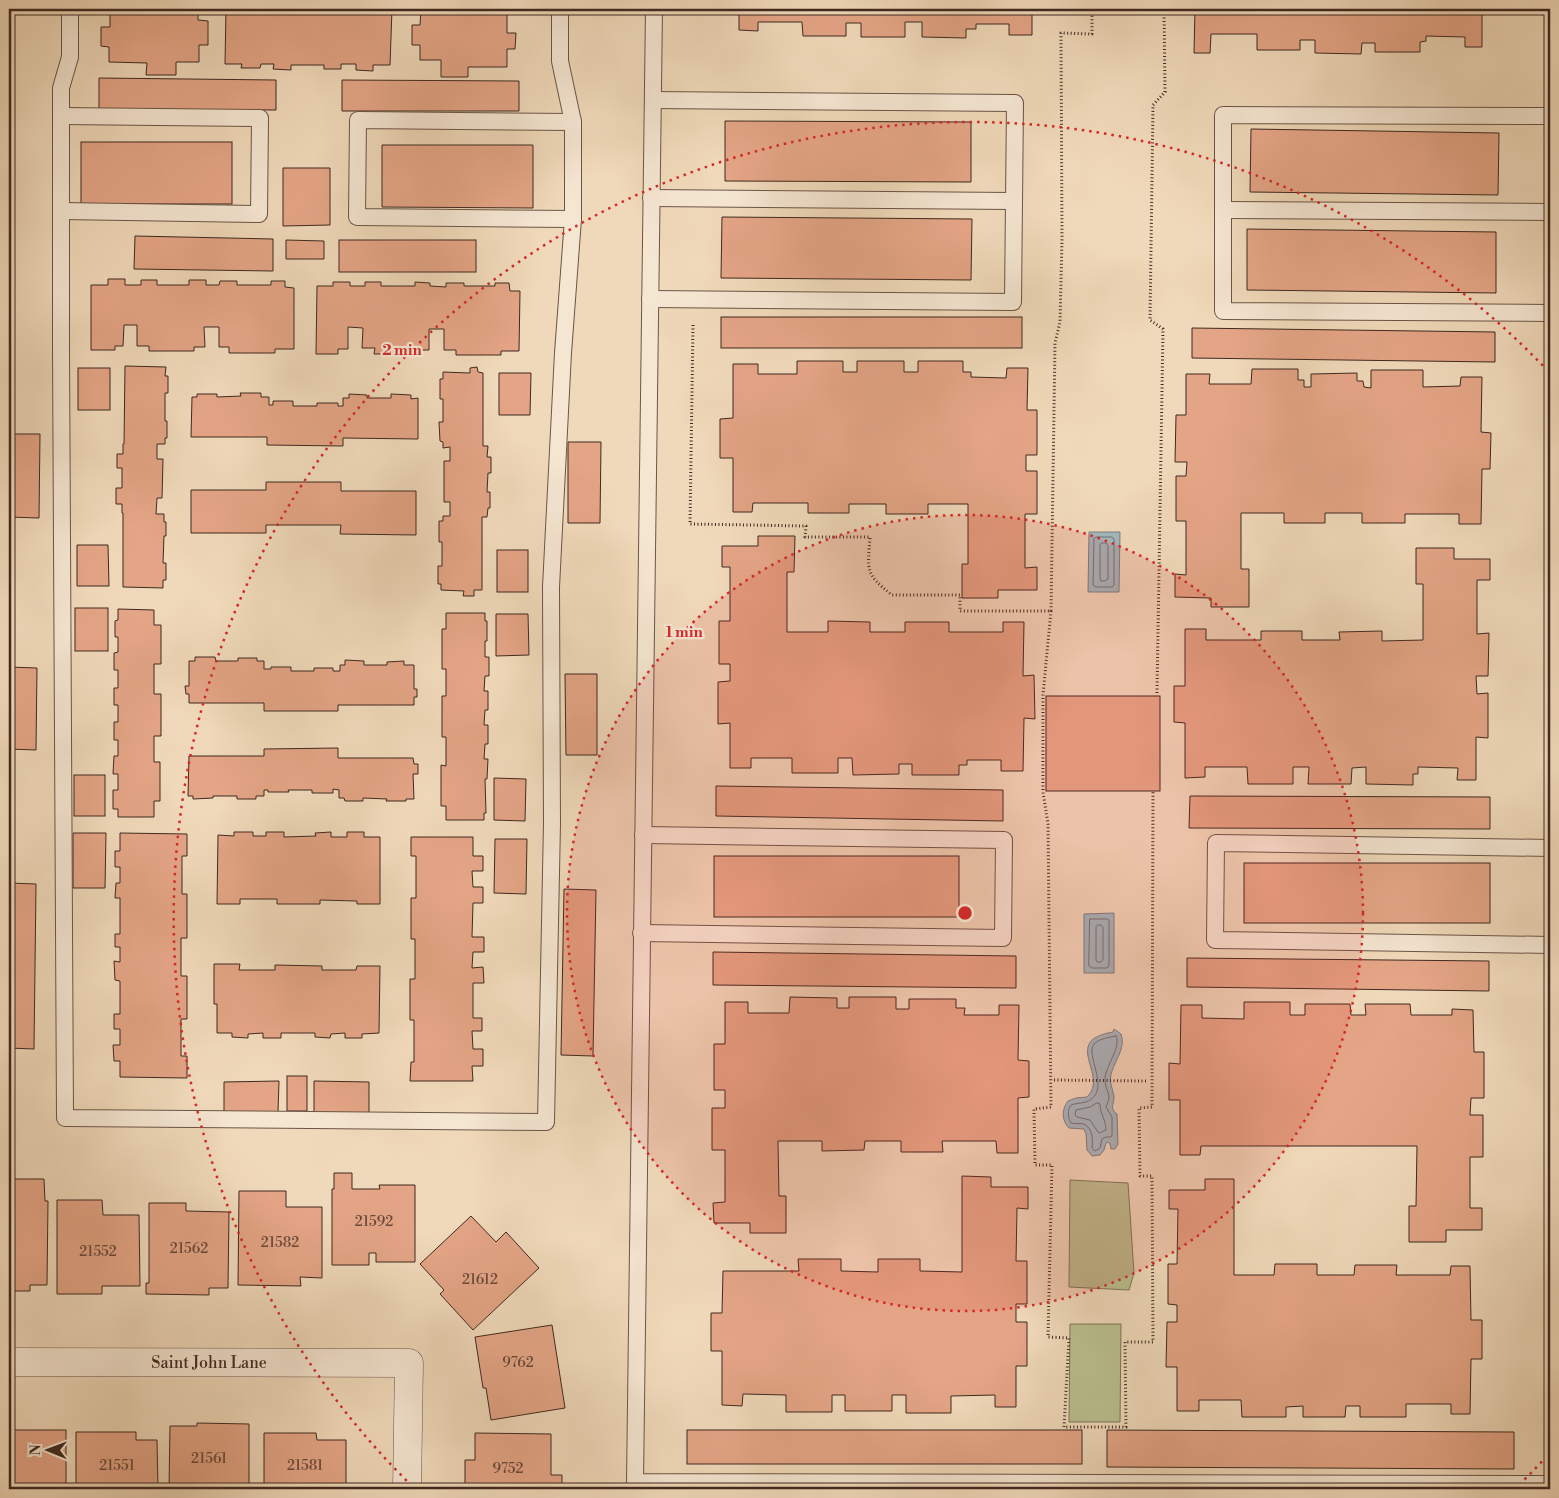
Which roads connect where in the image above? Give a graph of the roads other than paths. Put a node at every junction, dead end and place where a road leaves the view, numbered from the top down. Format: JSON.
{"nodes":[{"id":1,"x":70,"y":9,"type":"edge"},
{"id":2,"x":560,"y":9,"type":"edge"},
{"id":3,"x":654,"y":9,"type":"edge"},
{"id":4,"x":653,"y":100,"type":"junction"},
{"id":5,"x":61,"y":116,"type":"junction"},
{"id":6,"x":1550,"y":116,"type":"edge"},
{"id":7,"x":573,"y":122,"type":"junction"},
{"id":8,"x":651,"y":198,"type":"junction"},
{"id":9,"x":1013,"y":201,"type":"junction"},
{"id":10,"x":1223,"y":210,"type":"junction"},
{"id":11,"x":61,"y":211,"type":"junction"},
{"id":12,"x":1550,"y":212,"type":"edge"},
{"id":13,"x":573,"y":219,"type":"junction"},
{"id":14,"x":650,"y":299,"type":"junction"},
{"id":15,"x":1550,"y":313,"type":"edge"},
{"id":16,"x":643,"y":836,"type":"junction"},
{"id":17,"x":1550,"y":848,"type":"edge"},
{"id":18,"x":641,"y":933,"type":"junction"},
{"id":19,"x":1550,"y":945,"type":"edge"},
{"id":20,"x":9,"y":1362,"type":"edge"},
{"id":21,"x":1550,"y":1484,"type":"edge"},
{"id":22,"x":407,"y":1489,"type":"edge"}],
"edges":[{"from":1,"to":5,"type":"lane"},
{"from":2,"to":7,"type":"lane"},
{"from":3,"to":4,"type":"lane"},
{"from":4,"to":8,"type":"lane"},
{"from":4,"to":9,"type":"lane"},
{"from":5,"to":11,"type":"lane"},
{"from":5,"to":11,"type":"lane"},
{"from":6,"to":10,"type":"lane"},
{"from":7,"to":13,"type":"lane"},
{"from":7,"to":13,"type":"lane"},
{"from":8,"to":9,"type":"lane"},
{"from":8,"to":14,"type":"lane"},
{"from":9,"to":14,"type":"lane"},
{"from":10,"to":12,"type":"lane"},
{"from":10,"to":15,"type":"lane"},
{"from":11,"to":13,"type":"lane"},
{"from":14,"to":16,"type":"lane"},
{"from":16,"to":18,"type":"lane"},
{"from":16,"to":18,"type":"lane"},
{"from":17,"to":19,"type":"lane"},
{"from":18,"to":21,"type":"lane"},
{"from":20,"to":22,"type":"street","name":"Saint John Lane"}]}
